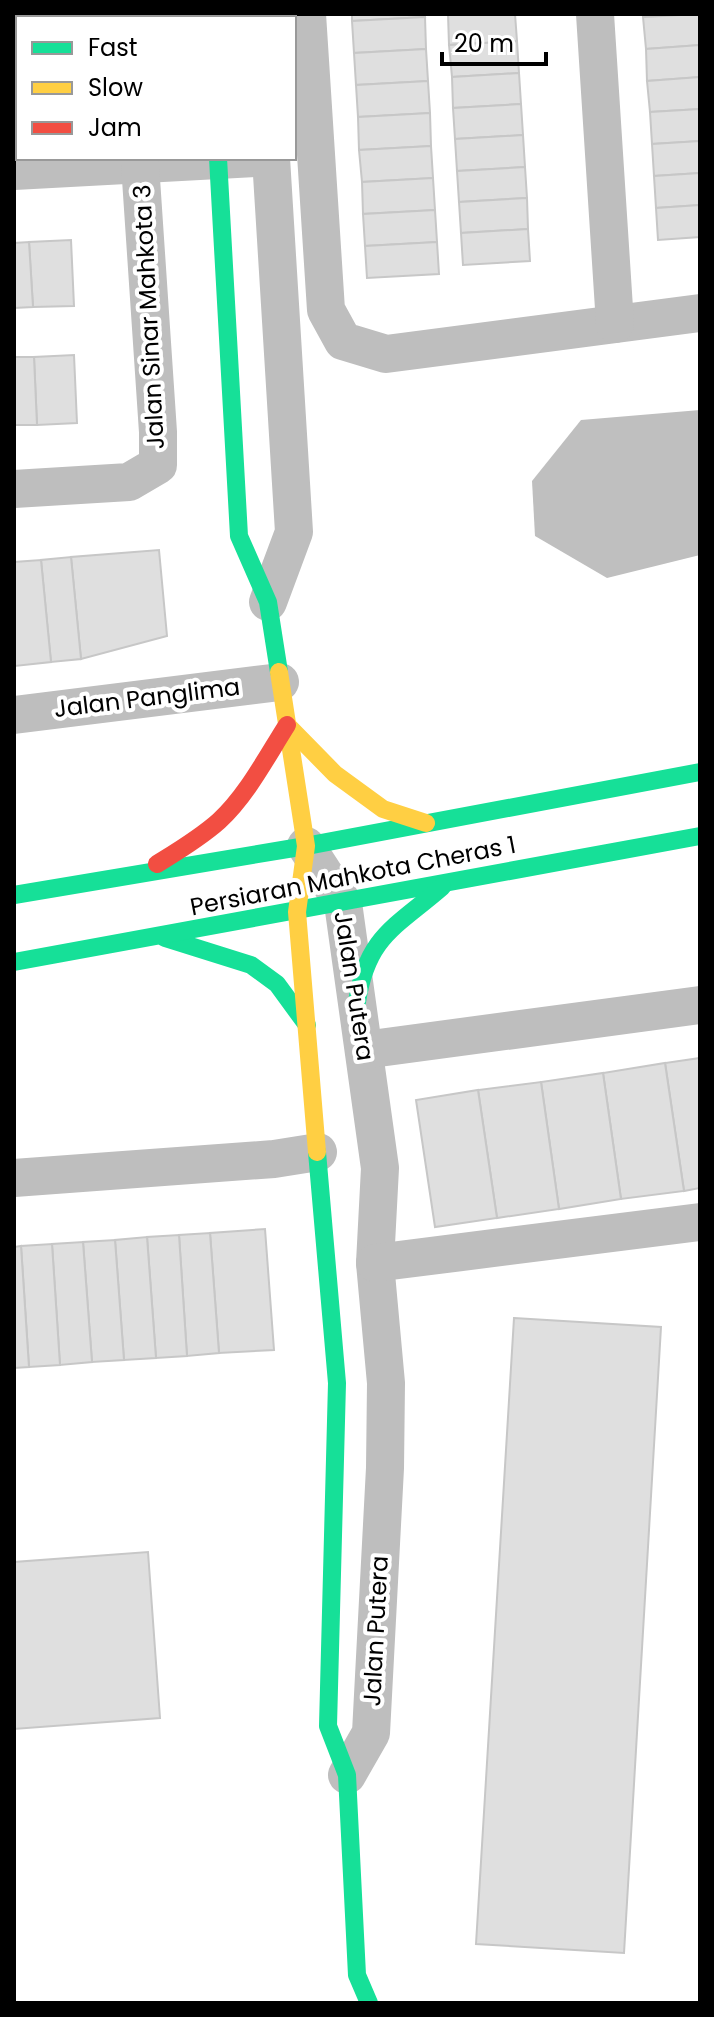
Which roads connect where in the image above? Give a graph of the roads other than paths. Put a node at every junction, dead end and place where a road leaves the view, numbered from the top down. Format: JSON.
{"nodes":[{"id":1,"x":307,"y":14,"type":"edge"},
{"id":2,"x":595,"y":14,"type":"edge"},
{"id":3,"x":202,"y":160,"type":"edge"},
{"id":4,"x":218,"y":160,"type":"edge"},
{"id":5,"x":271,"y":160,"type":"edge"},
{"id":6,"x":140,"y":164,"type":"junction"},
{"id":7,"x":14,"y":171,"type":"edge"},
{"id":8,"x":700,"y":313,"type":"edge"},
{"id":9,"x":615,"y":324,"type":"junction"},
{"id":10,"x":14,"y":489,"type":"edge"},
{"id":11,"x":268,"y":602,"type":"junction"},
{"id":12,"x":280,"y":682,"type":"junction"},
{"id":13,"x":14,"y":715,"type":"edge"},
{"id":14,"x":287,"y":725,"type":"junction"},
{"id":15,"x":700,"y":772,"type":"edge"},
{"id":16,"x":426,"y":823,"type":"junction"},
{"id":17,"x":700,"y":836,"type":"edge"},
{"id":18,"x":306,"y":846,"type":"junction"},
{"id":19,"x":138,"y":875,"type":"junction"},
{"id":20,"x":447,"y":883,"type":"junction"},
{"id":21,"x":14,"y":895,"type":"edge"},
{"id":22,"x":343,"y":903,"type":"junction"},
{"id":23,"x":297,"y":912,"type":"junction"},
{"id":24,"x":158,"y":937,"type":"junction"},
{"id":25,"x":14,"y":962,"type":"edge"},
{"id":26,"x":357,"y":1002,"type":"junction"},
{"id":27,"x":700,"y":1005,"type":"edge"},
{"id":28,"x":307,"y":1025,"type":"junction"},
{"id":29,"x":364,"y":1050,"type":"junction"},
{"id":30,"x":318,"y":1152,"type":"junction"},
{"id":31,"x":14,"y":1178,"type":"edge"},
{"id":32,"x":700,"y":1222,"type":"edge"},
{"id":33,"x":375,"y":1263,"type":"junction"},
{"id":34,"x":347,"y":1775,"type":"junction"},
{"id":35,"x":369,"y":2003,"type":"edge"}],
"edges":[{"from":1,"to":9,"type":"street"},
{"from":2,"to":9,"type":"street"},
{"from":3,"to":6,"type":"street"},
{"from":4,"to":11,"type":"main road"},
{"from":5,"to":11,"type":"street"},
{"from":6,"to":7,"type":"street"},
{"from":6,"to":10,"type":"street","name":"Jalan Sinar Mahkota 3"},
{"from":8,"to":9,"type":"street"},
{"from":11,"to":12,"type":"main road"},
{"from":12,"to":13,"type":"street","name":"Jalan Panglima"},
{"from":12,"to":14,"type":"main road"},
{"from":14,"to":16,"type":"main road"},
{"from":14,"to":18,"type":"main road"},
{"from":14,"to":19,"type":"main road"},
{"from":15,"to":16,"type":"main road","name":"Persiaran Mahkota Cheras 1"},
{"from":16,"to":18,"type":"main road","name":"Persiaran Mahkota Cheras 1"},
{"from":17,"to":20,"type":"main road","name":"Persiaran Mahkota Cheras 1"},
{"from":18,"to":19,"type":"main road","name":"Persiaran Mahkota Cheras 1"},
{"from":18,"to":22,"type":"street","name":"Jalan Putera"},
{"from":18,"to":23,"type":"main road","name":"Jalan Putera"},
{"from":19,"to":21,"type":"main road","name":"Persiaran Mahkota Cheras 1"},
{"from":20,"to":22,"type":"main road","name":"Persiaran Mahkota Cheras 1"},
{"from":20,"to":26,"type":"main road"},
{"from":22,"to":23,"type":"main road","name":"Persiaran Mahkota Cheras 1"},
{"from":22,"to":26,"type":"street","name":"Jalan Putera"},
{"from":23,"to":24,"type":"main road","name":"Persiaran Mahkota Cheras 1"},
{"from":23,"to":28,"type":"main road","name":"Jalan Putera"},
{"from":24,"to":25,"type":"main road","name":"Persiaran Mahkota Cheras 1"},
{"from":24,"to":28,"type":"main road"},
{"from":26,"to":29,"type":"street","name":"Jalan Putera"},
{"from":27,"to":29,"type":"street"},
{"from":28,"to":30,"type":"main road","name":"Jalan Putera"},
{"from":29,"to":33,"type":"street","name":"Jalan Putera"},
{"from":30,"to":31,"type":"street"},
{"from":30,"to":34,"type":"main road","name":"Jalan Putera"},
{"from":32,"to":33,"type":"street"},
{"from":33,"to":34,"type":"street","name":"Jalan Putera"},
{"from":34,"to":35,"type":"main road","name":"Jalan Putera"}]}
